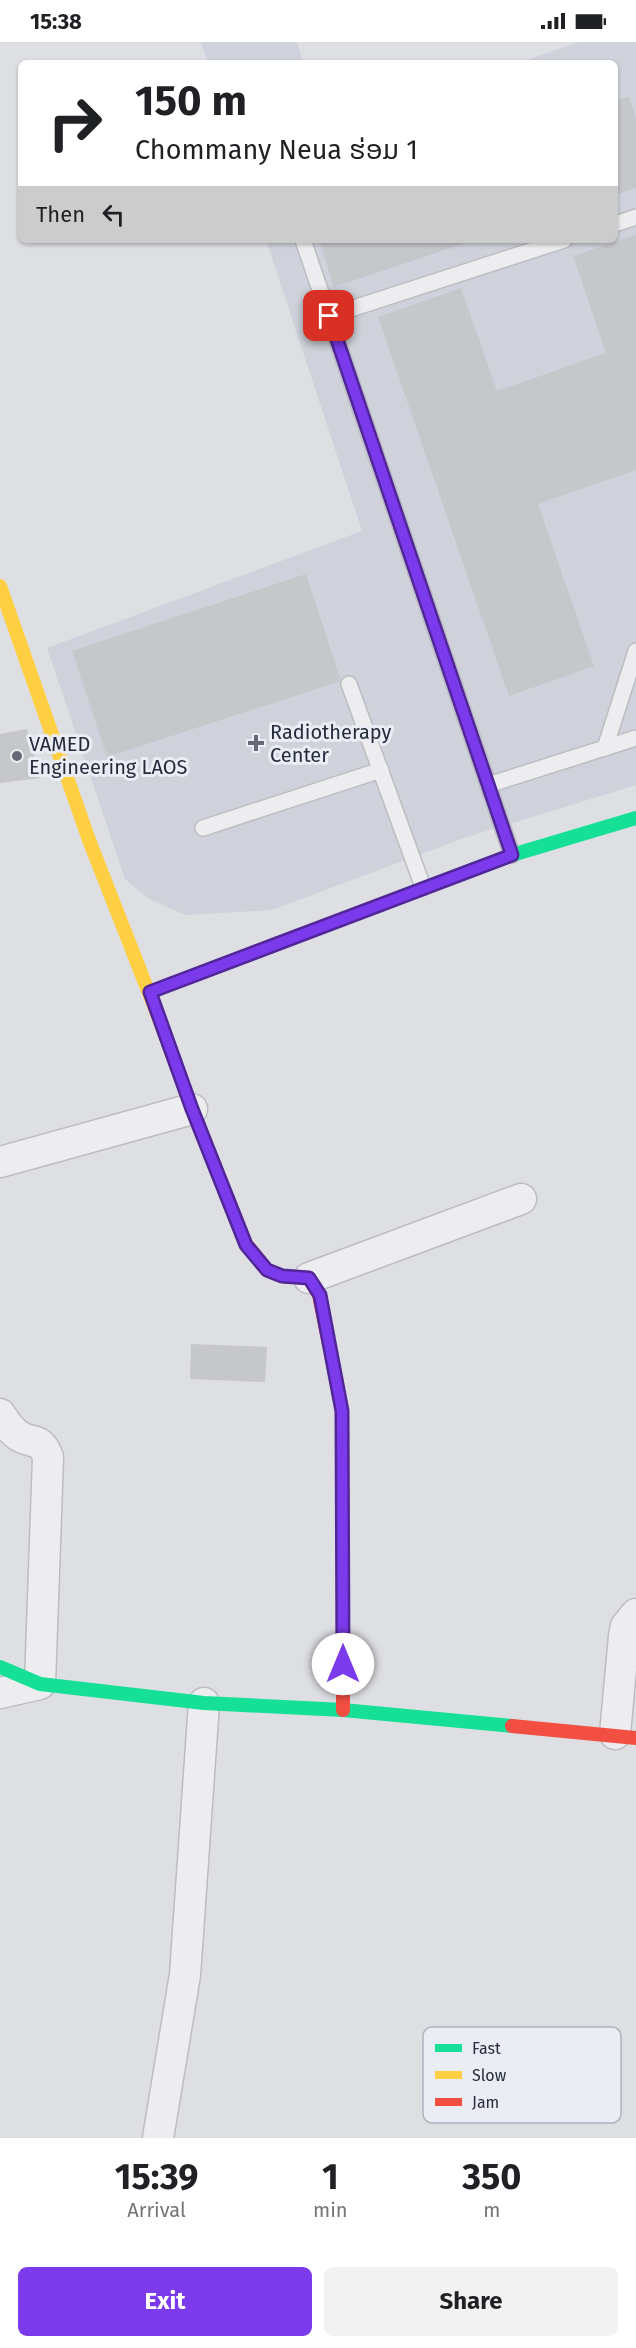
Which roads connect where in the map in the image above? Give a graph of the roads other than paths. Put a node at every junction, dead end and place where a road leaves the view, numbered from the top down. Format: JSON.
{"nodes":[{"id":1,"x":636,"y":217,"type":"edge"},
{"id":2,"x":618,"y":223,"type":"edge"},
{"id":3,"x":304,"y":243,"type":"edge"},
{"id":4,"x":555,"y":243,"type":"edge"},
{"id":5,"x":329,"y":316,"type":"junction"},
{"id":6,"x":2,"y":599,"type":"edge"},
{"id":7,"x":636,"y":651,"type":"edge"},
{"id":8,"x":349,"y":684,"type":"dead end"},
{"id":9,"x":636,"y":738,"type":"edge"},
{"id":10,"x":605,"y":748,"type":"junction"},
{"id":11,"x":381,"y":770,"type":"junction"},
{"id":12,"x":488,"y":785,"type":"junction"},
{"id":13,"x":636,"y":818,"type":"edge"},
{"id":14,"x":203,"y":828,"type":"dead end"},
{"id":15,"x":512,"y":855,"type":"junction"},
{"id":16,"x":423,"y":887,"type":"junction"},
{"id":17,"x":150,"y":992,"type":"junction"},
{"id":18,"x":192,"y":1109,"type":"junction"},
{"id":19,"x":0,"y":1162,"type":"edge"},
{"id":20,"x":521,"y":1199,"type":"dead end"},
{"id":21,"x":309,"y":1278,"type":"junction"},
{"id":22,"x":0,"y":1414,"type":"edge"},
{"id":23,"x":636,"y":1614,"type":"edge"},
{"id":24,"x":0,"y":1667,"type":"edge"},
{"id":25,"x":40,"y":1684,"type":"junction"},
{"id":26,"x":0,"y":1693,"type":"edge"},
{"id":27,"x":204,"y":1703,"type":"junction"},
{"id":28,"x":344,"y":1710,"type":"junction"},
{"id":29,"x":626,"y":1736,"type":"edge"},
{"id":30,"x":158,"y":2138,"type":"edge"}],
"edges":[{"from":1,"to":2,"type":"lane"},
{"from":3,"to":5,"type":"lane"},
{"from":4,"to":5,"type":"lane"},
{"from":5,"to":12,"type":"lane"},
{"from":6,"to":17,"type":"street"},
{"from":7,"to":10,"type":"lane"},
{"from":8,"to":11,"type":"lane"},
{"from":9,"to":10,"type":"lane"},
{"from":10,"to":12,"type":"lane"},
{"from":11,"to":14,"type":"lane"},
{"from":11,"to":16,"type":"lane"},
{"from":12,"to":15,"type":"lane"},
{"from":13,"to":15,"type":"street"},
{"from":15,"to":16,"type":"street"},
{"from":16,"to":17,"type":"street"},
{"from":17,"to":18,"type":"street"},
{"from":18,"to":19,"type":"street"},
{"from":18,"to":21,"type":"street"},
{"from":20,"to":21,"type":"street"},
{"from":21,"to":28,"type":"street"},
{"from":22,"to":25,"type":"street"},
{"from":23,"to":29,"type":"street"},
{"from":24,"to":25,"type":"street"},
{"from":25,"to":26,"type":"street"},
{"from":25,"to":27,"type":"street"},
{"from":27,"to":28,"type":"street"},
{"from":27,"to":30,"type":"street"},
{"from":28,"to":29,"type":"street"}]}
